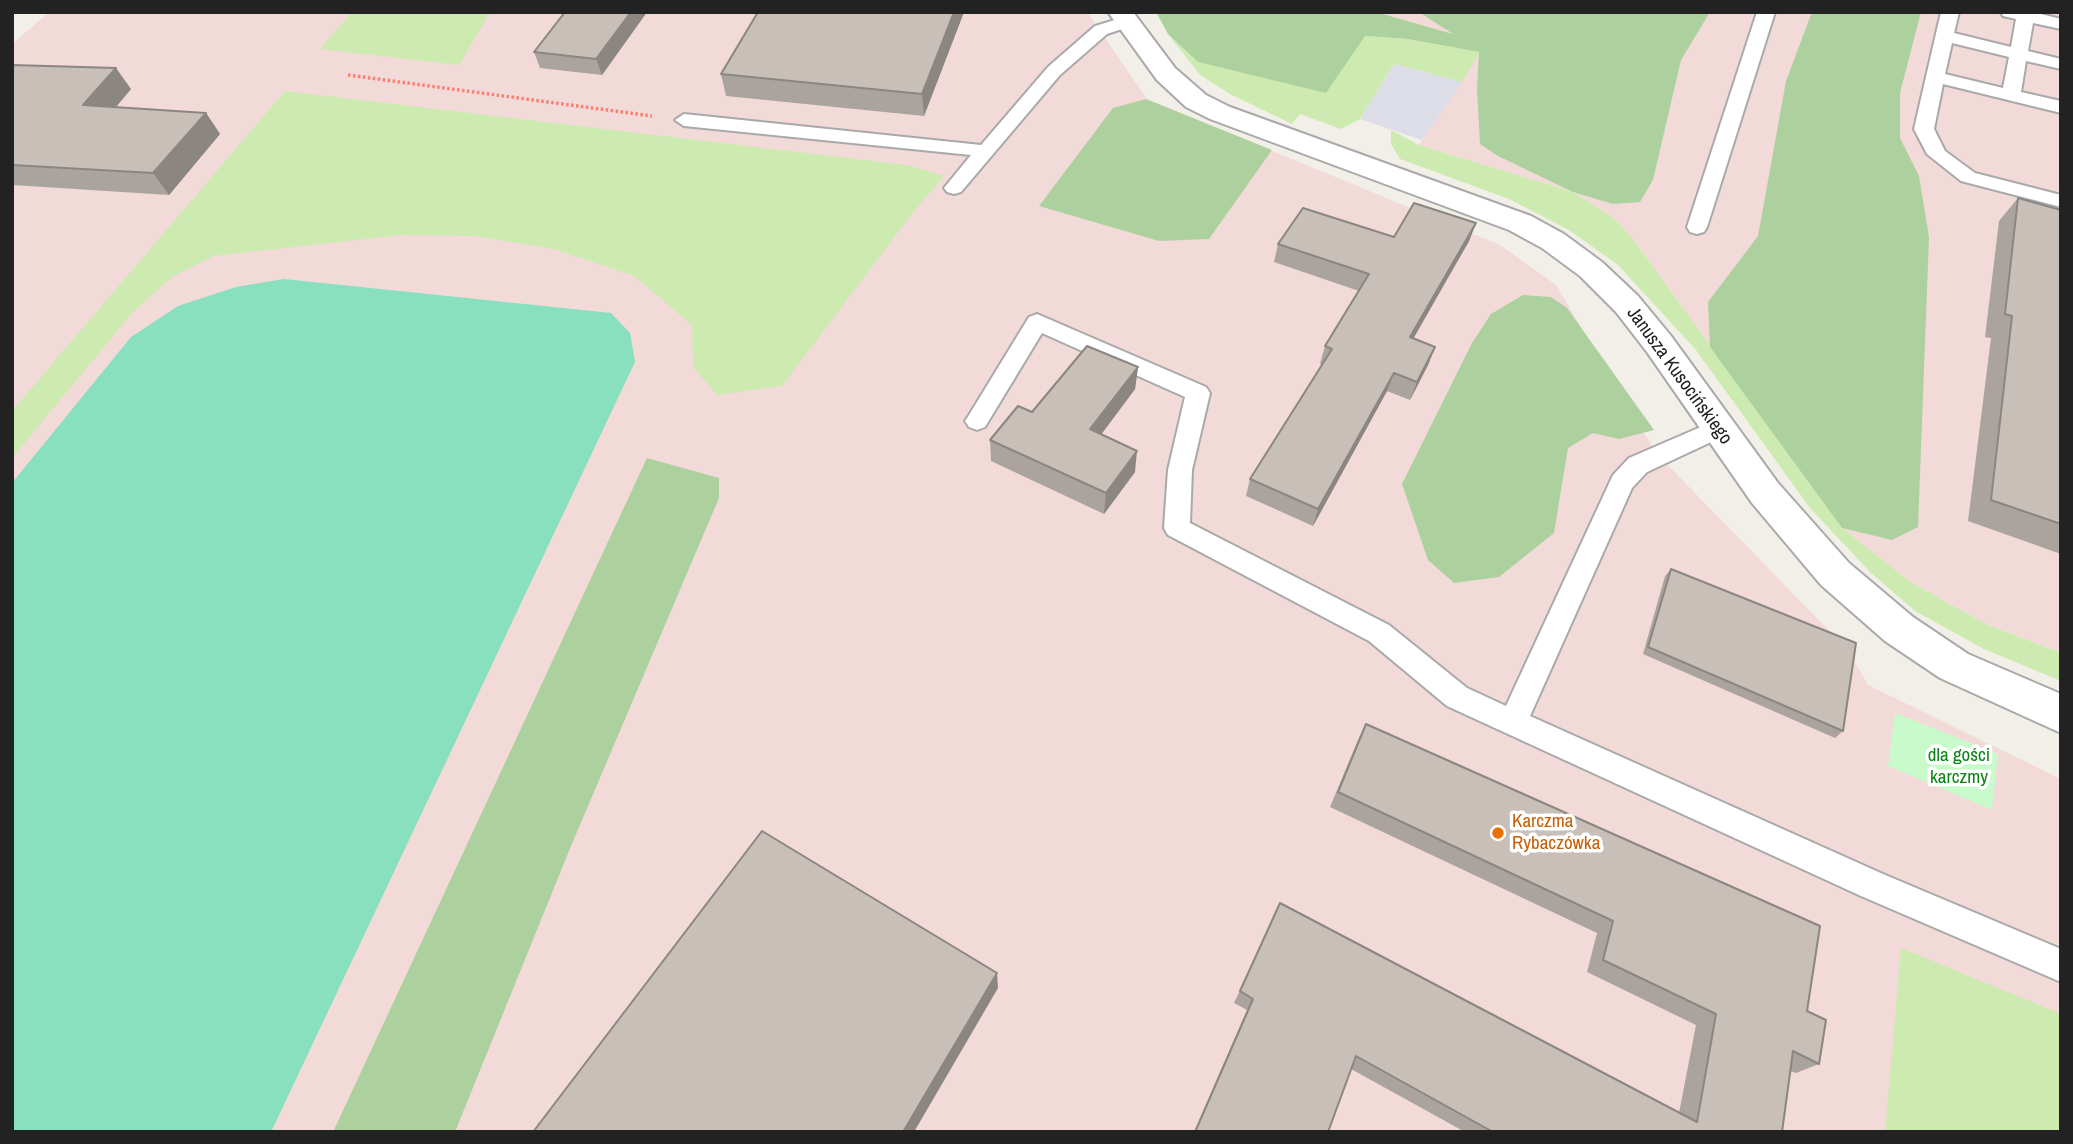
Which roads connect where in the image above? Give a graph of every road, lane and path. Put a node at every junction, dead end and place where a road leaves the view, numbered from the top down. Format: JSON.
{"nodes":[{"id":1,"x":1766,"y":12,"type":"edge"},
{"id":2,"x":1950,"y":12,"type":"edge"},
{"id":3,"x":2017,"y":14,"type":"edge"},
{"id":4,"x":1124,"y":17,"type":"edge"},
{"id":5,"x":2061,"y":24,"type":"edge"},
{"id":6,"x":1944,"y":36,"type":"junction"},
{"id":7,"x":2018,"y":54,"type":"junction"},
{"id":8,"x":2061,"y":64,"type":"edge"},
{"id":9,"x":348,"y":75,"type":"dead end"},
{"id":10,"x":1935,"y":77,"type":"junction"},
{"id":11,"x":2011,"y":95,"type":"junction"},
{"id":12,"x":2061,"y":107,"type":"edge"},
{"id":13,"x":684,"y":120,"type":"joint"},
{"id":14,"x":986,"y":151,"type":"junction"},
{"id":15,"x":954,"y":188,"type":"dead end"},
{"id":16,"x":2061,"y":201,"type":"edge"},
{"id":17,"x":1697,"y":227,"type":"dead end"},
{"id":18,"x":976,"y":421,"type":"dead end"},
{"id":19,"x":1718,"y":429,"type":"junction"},
{"id":20,"x":2061,"y":714,"type":"edge"},
{"id":21,"x":1513,"y":722,"type":"junction"},
{"id":22,"x":2061,"y":966,"type":"edge"}],
"edges":[{"from":1,"to":17,"type":"lane"},
{"from":2,"to":6,"type":"lane"},
{"from":3,"to":5,"type":"lane"},
{"from":3,"to":7,"type":"lane"},
{"from":4,"to":14,"type":"lane"},
{"from":4,"to":19,"type":"street","name":"Janusza Kusocińskiego"},
{"from":6,"to":7,"type":"lane"},
{"from":6,"to":10,"type":"lane"},
{"from":7,"to":8,"type":"lane"},
{"from":7,"to":11,"type":"lane"},
{"from":9,"to":13,"type":"path"},
{"from":10,"to":11,"type":"lane"},
{"from":10,"to":16,"type":"lane"},
{"from":11,"to":12,"type":"lane"},
{"from":13,"to":14,"type":"lane"},
{"from":14,"to":15,"type":"lane"},
{"from":18,"to":21,"type":"lane"},
{"from":19,"to":20,"type":"street","name":"Janusza Kusocińskiego"},
{"from":19,"to":21,"type":"lane"},
{"from":21,"to":22,"type":"lane"}]}
